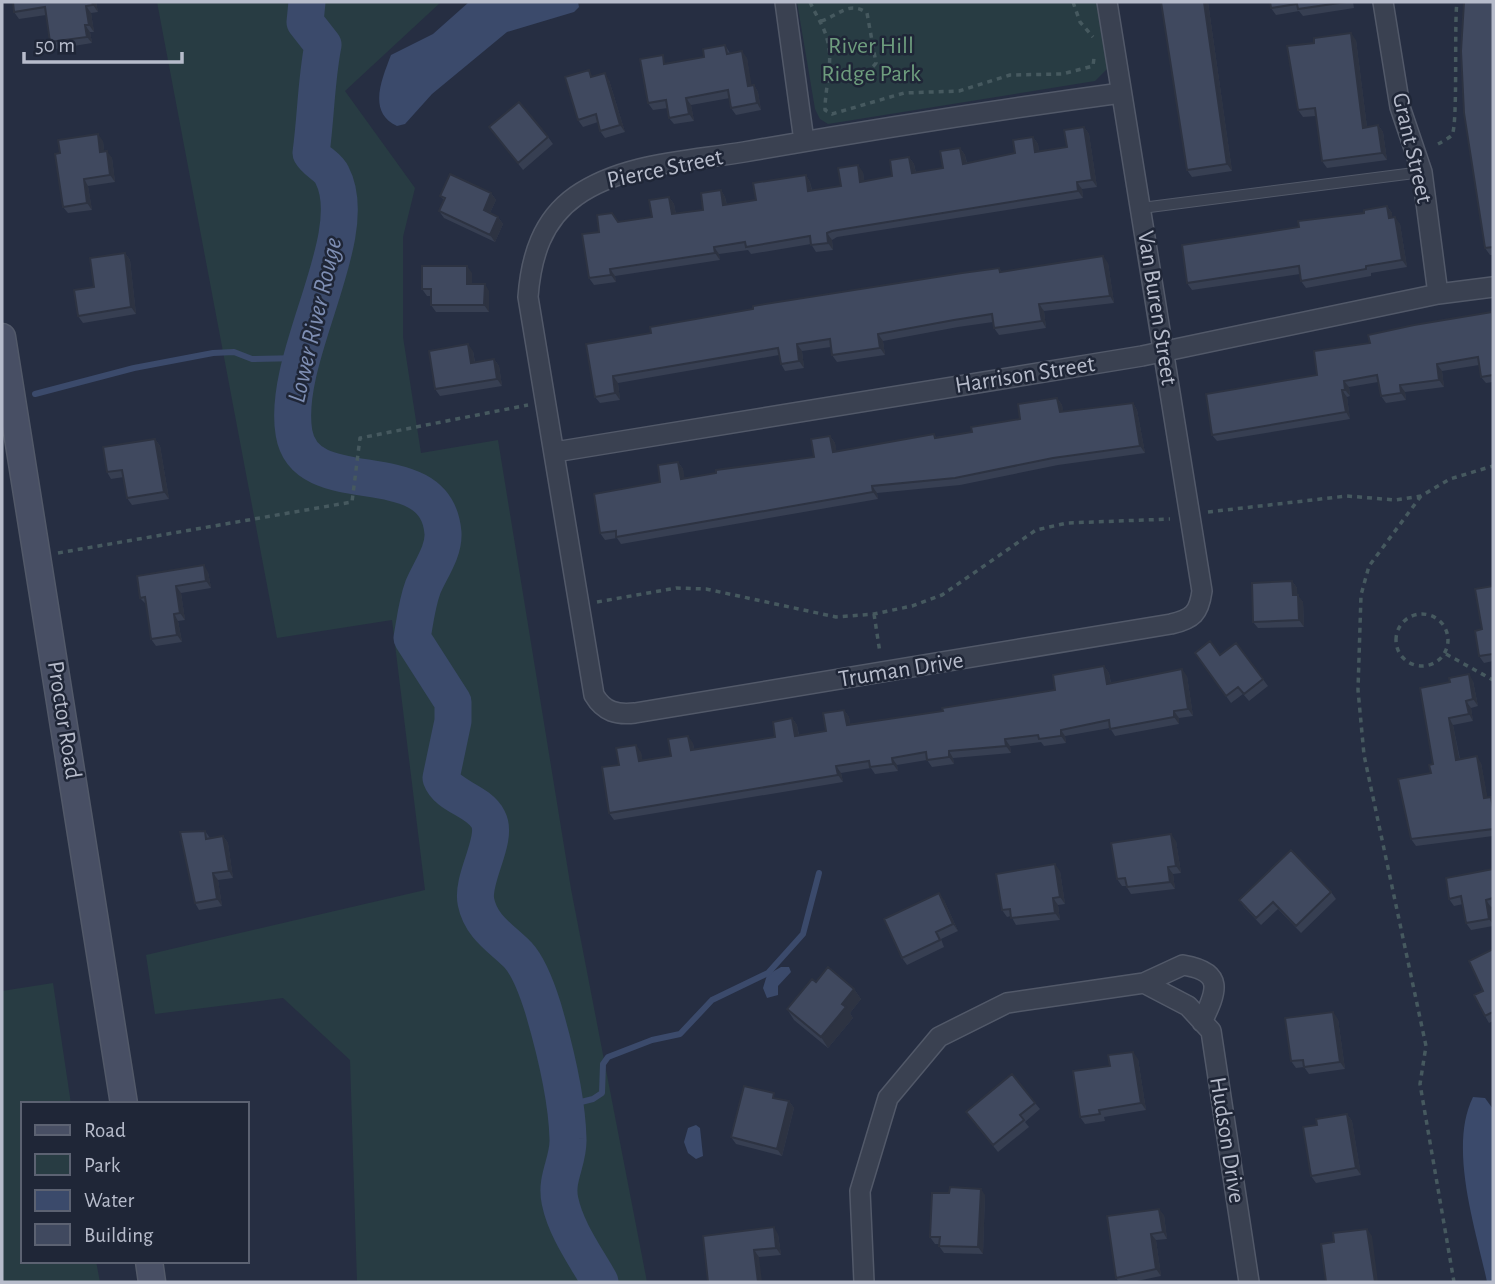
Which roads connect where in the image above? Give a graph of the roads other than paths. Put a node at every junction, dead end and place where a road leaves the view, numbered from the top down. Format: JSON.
{"nodes":[{"id":1,"x":786,"y":2,"type":"edge"},
{"id":2,"x":1107,"y":2,"type":"edge"},
{"id":3,"x":1383,"y":2,"type":"edge"},
{"id":4,"x":1121,"y":93,"type":"junction"},
{"id":5,"x":804,"y":141,"type":"junction"},
{"id":6,"x":1422,"y":172,"type":"junction"},
{"id":7,"x":1142,"y":208,"type":"junction"},
{"id":8,"x":1493,"y":287,"type":"edge"},
{"id":9,"x":1438,"y":294,"type":"junction"},
{"id":10,"x":2,"y":337,"type":"edge"},
{"id":11,"x":1164,"y":351,"type":"junction"},
{"id":12,"x":555,"y":452,"type":"junction"},
{"id":13,"x":1195,"y":614,"type":"joint"},
{"id":14,"x":605,"y":708,"type":"joint"},
{"id":15,"x":1144,"y":984,"type":"junction"},
{"id":16,"x":1202,"y":1022,"type":"junction"},
{"id":17,"x":124,"y":1102,"type":"edge"},
{"id":18,"x":149,"y":1263,"type":"edge"},
{"id":19,"x":152,"y":1282,"type":"edge"},
{"id":20,"x":864,"y":1282,"type":"edge"},
{"id":21,"x":1249,"y":1282,"type":"edge"}],
"edges":[{"from":1,"to":5,"type":"street"},
{"from":2,"to":4,"type":"street","name":"Van Buren Street"},
{"from":3,"to":6,"type":"street","name":"Grant Street"},
{"from":4,"to":5,"type":"street","name":"Pierce Street"},
{"from":4,"to":7,"type":"street","name":"Van Buren Street"},
{"from":5,"to":12,"type":"street","name":"Pierce Street"},
{"from":6,"to":7,"type":"lane"},
{"from":6,"to":9,"type":"street","name":"Grant Street"},
{"from":7,"to":11,"type":"street","name":"Van Buren Street"},
{"from":8,"to":9,"type":"street","name":"Harrison Street"},
{"from":9,"to":11,"type":"street","name":"Harrison Street"},
{"from":10,"to":17,"type":"street","name":"Proctor Road"},
{"from":11,"to":12,"type":"street","name":"Harrison Street"},
{"from":11,"to":13,"type":"street","name":"Van Buren Street"},
{"from":12,"to":14,"type":"street","name":"Pierce Street"},
{"from":13,"to":14,"type":"street","name":"Truman Drive"},
{"from":15,"to":16,"type":"street","name":"Hudson Drive"},
{"from":15,"to":16,"type":"street"},
{"from":15,"to":20,"type":"street"},
{"from":16,"to":21,"type":"street","name":"Hudson Drive"},
{"from":18,"to":19,"type":"street"}]}
